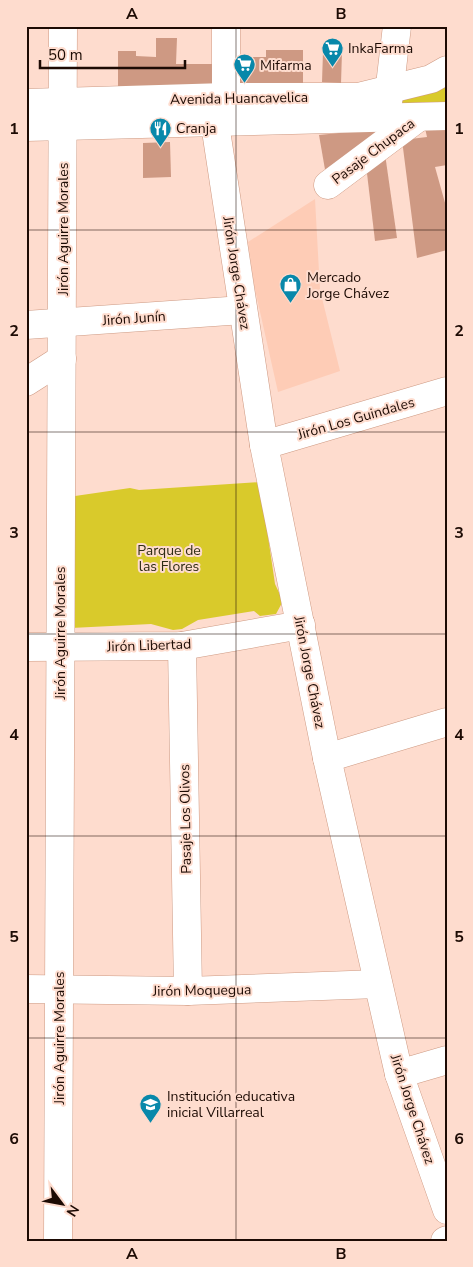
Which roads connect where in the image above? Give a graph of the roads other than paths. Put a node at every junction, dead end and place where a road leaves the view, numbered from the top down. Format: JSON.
{"nodes":[{"id":1,"x":63,"y":26,"type":"edge"},
{"id":2,"x":226,"y":26,"type":"edge"},
{"id":3,"x":397,"y":26,"type":"edge"},
{"id":4,"x":447,"y":70,"type":"edge"},
{"id":5,"x":388,"y":90,"type":"junction"},
{"id":6,"x":226,"y":97,"type":"junction"},
{"id":7,"x":26,"y":103,"type":"edge"},
{"id":8,"x":63,"y":114,"type":"junction"},
{"id":9,"x":447,"y":116,"type":"edge"},
{"id":10,"x":418,"y":117,"type":"junction"},
{"id":11,"x":386,"y":119,"type":"junction"},
{"id":12,"x":215,"y":124,"type":"junction"},
{"id":13,"x":26,"y":127,"type":"edge"},
{"id":14,"x":328,"y":185,"type":"dead end"},
{"id":15,"x":242,"y":310,"type":"junction"},
{"id":16,"x":62,"y":323,"type":"junction"},
{"id":17,"x":26,"y":325,"type":"edge"},
{"id":18,"x":62,"y":359,"type":"junction"},
{"id":19,"x":26,"y":382,"type":"edge"},
{"id":20,"x":447,"y":391,"type":"edge"},
{"id":21,"x":264,"y":445,"type":"junction"},
{"id":22,"x":301,"y":625,"type":"junction"},
{"id":23,"x":182,"y":646,"type":"junction"},
{"id":24,"x":26,"y":647,"type":"edge"},
{"id":25,"x":60,"y":647,"type":"junction"},
{"id":26,"x":447,"y":722,"type":"edge"},
{"id":27,"x":327,"y":758,"type":"junction"},
{"id":28,"x":378,"y":984,"type":"junction"},
{"id":29,"x":26,"y":989,"type":"edge"},
{"id":30,"x":59,"y":989,"type":"junction"},
{"id":31,"x":188,"y":991,"type":"junction"},
{"id":32,"x":447,"y":1060,"type":"edge"},
{"id":33,"x":399,"y":1074,"type":"junction"},
{"id":34,"x":447,"y":1210,"type":"edge"},
{"id":35,"x":58,"y":1241,"type":"edge"}],
"edges":[{"from":1,"to":8,"type":"main road","name":"Jirón Aguirre Morales"},
{"from":2,"to":6,"type":"main road"},
{"from":3,"to":5,"type":"main road"},
{"from":4,"to":5,"type":"main road","name":"Avenida Huancavelica"},
{"from":5,"to":6,"type":"main road","name":"Avenida Huancavelica"},
{"from":5,"to":11,"type":"main road"},
{"from":6,"to":8,"type":"main road","name":"Avenida Huancavelica"},
{"from":6,"to":12,"type":"main road"},
{"from":7,"to":8,"type":"main road","name":"Avenida Huancavelica"},
{"from":8,"to":12,"type":"main road","name":"Avenida Huancavelica"},
{"from":8,"to":13,"type":"main road","name":"Avenida Huancavelica"},
{"from":8,"to":16,"type":"main road","name":"Jirón Aguirre Morales"},
{"from":9,"to":10,"type":"main road","name":"Avenida Huancavelica"},
{"from":10,"to":11,"type":"main road","name":"Avenida Huancavelica"},
{"from":10,"to":14,"type":"main road","name":"Pasaje Chupaca"},
{"from":11,"to":12,"type":"main road","name":"Avenida Huancavelica"},
{"from":12,"to":15,"type":"main road","name":"Jirón Jorge Chávez"},
{"from":15,"to":16,"type":"main road","name":"Jirón Junín"},
{"from":15,"to":21,"type":"main road","name":"Jirón Jorge Chávez"},
{"from":16,"to":17,"type":"main road","name":"Jirón Junín"},
{"from":16,"to":18,"type":"main road","name":"Jirón Aguirre Morales"},
{"from":18,"to":19,"type":"main road"},
{"from":18,"to":25,"type":"main road","name":"Jirón Aguirre Morales"},
{"from":20,"to":21,"type":"main road","name":"Jirón Los Guindales"},
{"from":21,"to":22,"type":"main road","name":"Jirón Jorge Chávez"},
{"from":22,"to":23,"type":"main road","name":"Jirón Libertad"},
{"from":22,"to":27,"type":"main road","name":"Jirón Jorge Chávez"},
{"from":23,"to":25,"type":"main road","name":"Jirón Libertad"},
{"from":23,"to":31,"type":"main road","name":"Pasaje Los Olivos"},
{"from":24,"to":25,"type":"main road","name":"Jirón Libertad"},
{"from":25,"to":30,"type":"main road","name":"Jirón Aguirre Morales"},
{"from":26,"to":27,"type":"main road"},
{"from":27,"to":28,"type":"main road","name":"Jirón Jorge Chávez"},
{"from":28,"to":31,"type":"main road","name":"Jirón Moquegua"},
{"from":28,"to":33,"type":"main road","name":"Jirón Jorge Chávez"},
{"from":29,"to":30,"type":"main road","name":"Jirón Moquegua"},
{"from":30,"to":31,"type":"main road","name":"Jirón Moquegua"},
{"from":30,"to":35,"type":"main road","name":"Jirón Aguirre Morales"},
{"from":32,"to":33,"type":"main road"},
{"from":33,"to":34,"type":"main road","name":"Jirón Jorge Chávez"}]}
